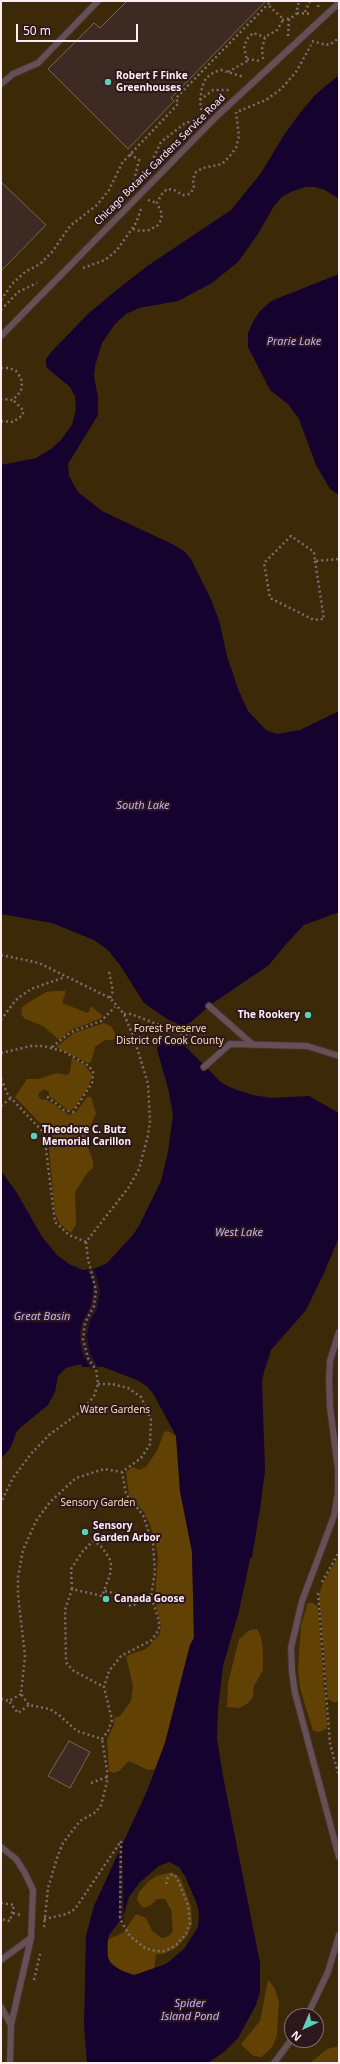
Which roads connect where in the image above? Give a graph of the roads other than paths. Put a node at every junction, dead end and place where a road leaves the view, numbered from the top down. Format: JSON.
{"nodes":[{"id":1,"x":98,"y":1,"type":"edge"},
{"id":2,"x":339,"y":3,"type":"edge"},
{"id":3,"x":1,"y":84,"type":"edge"},
{"id":4,"x":1,"y":336,"type":"edge"},
{"id":5,"x":209,"y":1006,"type":"dead end"},
{"id":6,"x":252,"y":1044,"type":"junction"},
{"id":7,"x":339,"y":1056,"type":"edge"},
{"id":8,"x":204,"y":1067,"type":"dead end"},
{"id":9,"x":339,"y":1332,"type":"edge"},
{"id":10,"x":1,"y":1847,"type":"edge"},
{"id":11,"x":339,"y":1857,"type":"edge"},
{"id":12,"x":339,"y":1935,"type":"edge"},
{"id":13,"x":31,"y":1938,"type":"junction"},
{"id":14,"x":1,"y":1960,"type":"edge"},
{"id":15,"x":1,"y":2007,"type":"edge"},
{"id":16,"x":311,"y":2008,"type":"edge"},
{"id":17,"x":11,"y":2026,"type":"junction"},
{"id":18,"x":285,"y":2048,"type":"edge"},
{"id":19,"x":10,"y":2063,"type":"edge"},
{"id":20,"x":274,"y":2063,"type":"edge"}],
"edges":[{"from":1,"to":3,"type":"lane"},
{"from":2,"to":4,"type":"lane","name":"Chicago Botanic Gardens Service Road"},
{"from":5,"to":6,"type":"lane"},
{"from":6,"to":7,"type":"lane"},
{"from":6,"to":8,"type":"lane"},
{"from":9,"to":11,"type":"lane"},
{"from":10,"to":13,"type":"lane"},
{"from":12,"to":16,"type":"lane"},
{"from":13,"to":14,"type":"lane"},
{"from":13,"to":17,"type":"lane"},
{"from":15,"to":17,"type":"lane"},
{"from":17,"to":19,"type":"lane"},
{"from":18,"to":20,"type":"lane"}]}
